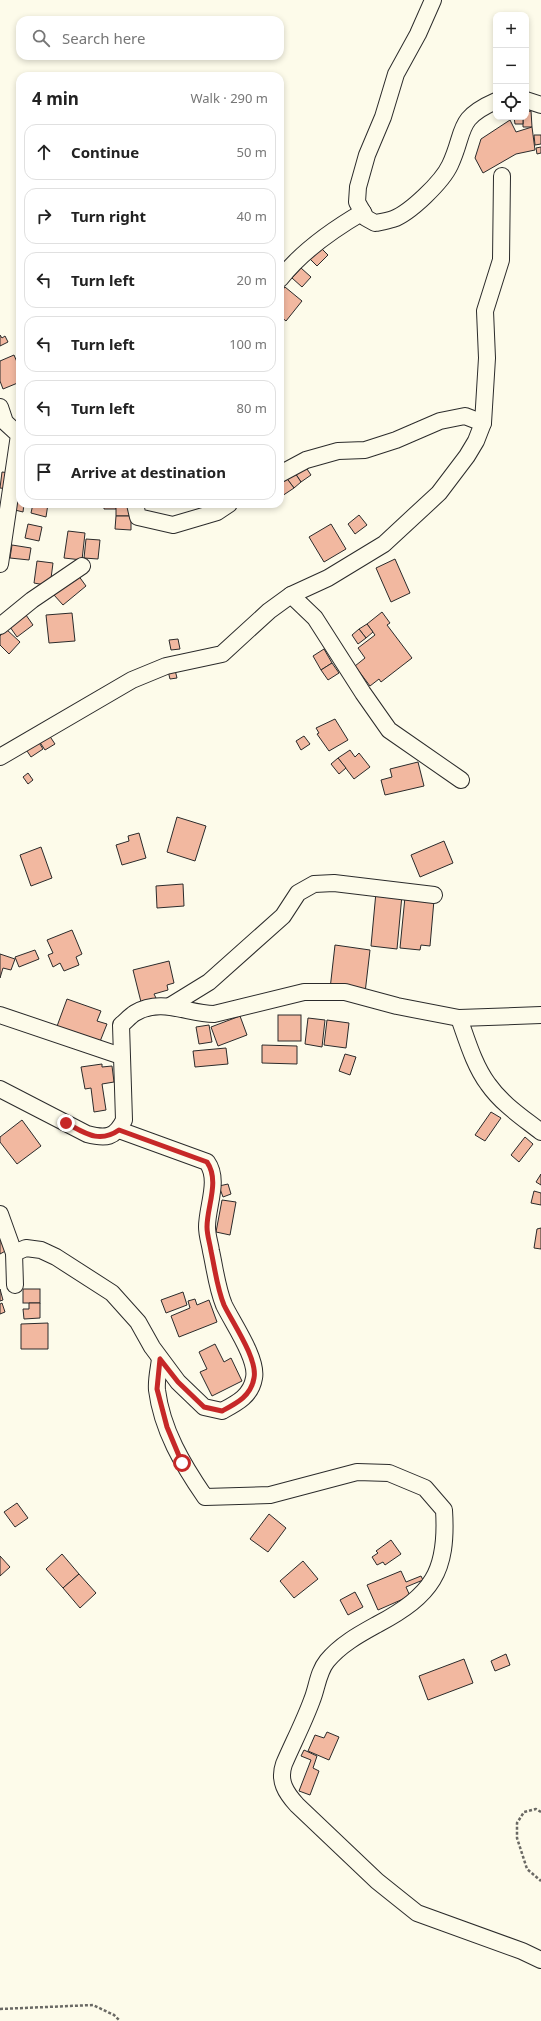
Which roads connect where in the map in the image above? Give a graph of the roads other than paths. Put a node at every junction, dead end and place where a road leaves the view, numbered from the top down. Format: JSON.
{"nodes":[{"id":1,"x":433,"y":0,"type":"edge"},
{"id":2,"x":529,"y":101,"type":"edge"},
{"id":3,"x":493,"y":102,"type":"edge"},
{"id":4,"x":541,"y":105,"type":"edge"},
{"id":5,"x":502,"y":176,"type":"dead end"},
{"id":6,"x":363,"y":212,"type":"junction"},
{"id":7,"x":284,"y":274,"type":"edge"},
{"id":8,"x":0,"y":407,"type":"edge"},
{"id":9,"x":483,"y":422,"type":"junction"},
{"id":10,"x":16,"y":432,"type":"edge"},
{"id":11,"x":16,"y":455,"type":"edge"},
{"id":12,"x":284,"y":472,"type":"edge"},
{"id":13,"x":136,"y":508,"type":"edge"},
{"id":14,"x":223,"y":508,"type":"edge"},
{"id":15,"x":0,"y":564,"type":"edge"},
{"id":16,"x":82,"y":566,"type":"dead end"},
{"id":17,"x":291,"y":595,"type":"junction"},
{"id":18,"x":0,"y":626,"type":"edge"},
{"id":19,"x":0,"y":757,"type":"edge"},
{"id":20,"x":462,"y":780,"type":"dead end"},
{"id":21,"x":434,"y":895,"type":"dead end"},
{"id":22,"x":170,"y":1006,"type":"junction"},
{"id":23,"x":0,"y":1014,"type":"edge"},
{"id":24,"x":541,"y":1015,"type":"edge"},
{"id":25,"x":459,"y":1018,"type":"junction"},
{"id":26,"x":121,"y":1056,"type":"junction"},
{"id":27,"x":0,"y":1089,"type":"edge"},
{"id":28,"x":119,"y":1130,"type":"junction"},
{"id":29,"x":541,"y":1132,"type":"edge"},
{"id":30,"x":0,"y":1214,"type":"edge"},
{"id":31,"x":14,"y":1253,"type":"junction"},
{"id":32,"x":15,"y":1285,"type":"dead end"},
{"id":33,"x":160,"y":1359,"type":"junction"},
{"id":34,"x":541,"y":1960,"type":"edge"}],
"edges":[{"from":1,"to":6,"type":"street"},
{"from":2,"to":4,"type":"street"},
{"from":3,"to":6,"type":"street"},
{"from":5,"to":9,"type":"street"},
{"from":6,"to":7,"type":"street"},
{"from":8,"to":10,"type":"street"},
{"from":9,"to":12,"type":"street"},
{"from":9,"to":17,"type":"street"},
{"from":11,"to":15,"type":"street"},
{"from":13,"to":14,"type":"street"},
{"from":16,"to":18,"type":"street"},
{"from":17,"to":19,"type":"street"},
{"from":17,"to":20,"type":"street"},
{"from":21,"to":22,"type":"street"},
{"from":22,"to":25,"type":"street"},
{"from":22,"to":26,"type":"street"},
{"from":23,"to":26,"type":"street"},
{"from":24,"to":25,"type":"street"},
{"from":25,"to":29,"type":"street"},
{"from":26,"to":28,"type":"street"},
{"from":27,"to":28,"type":"street"},
{"from":28,"to":33,"type":"street"},
{"from":30,"to":31,"type":"street"},
{"from":31,"to":32,"type":"street"},
{"from":31,"to":33,"type":"street"},
{"from":33,"to":34,"type":"street"}]}
